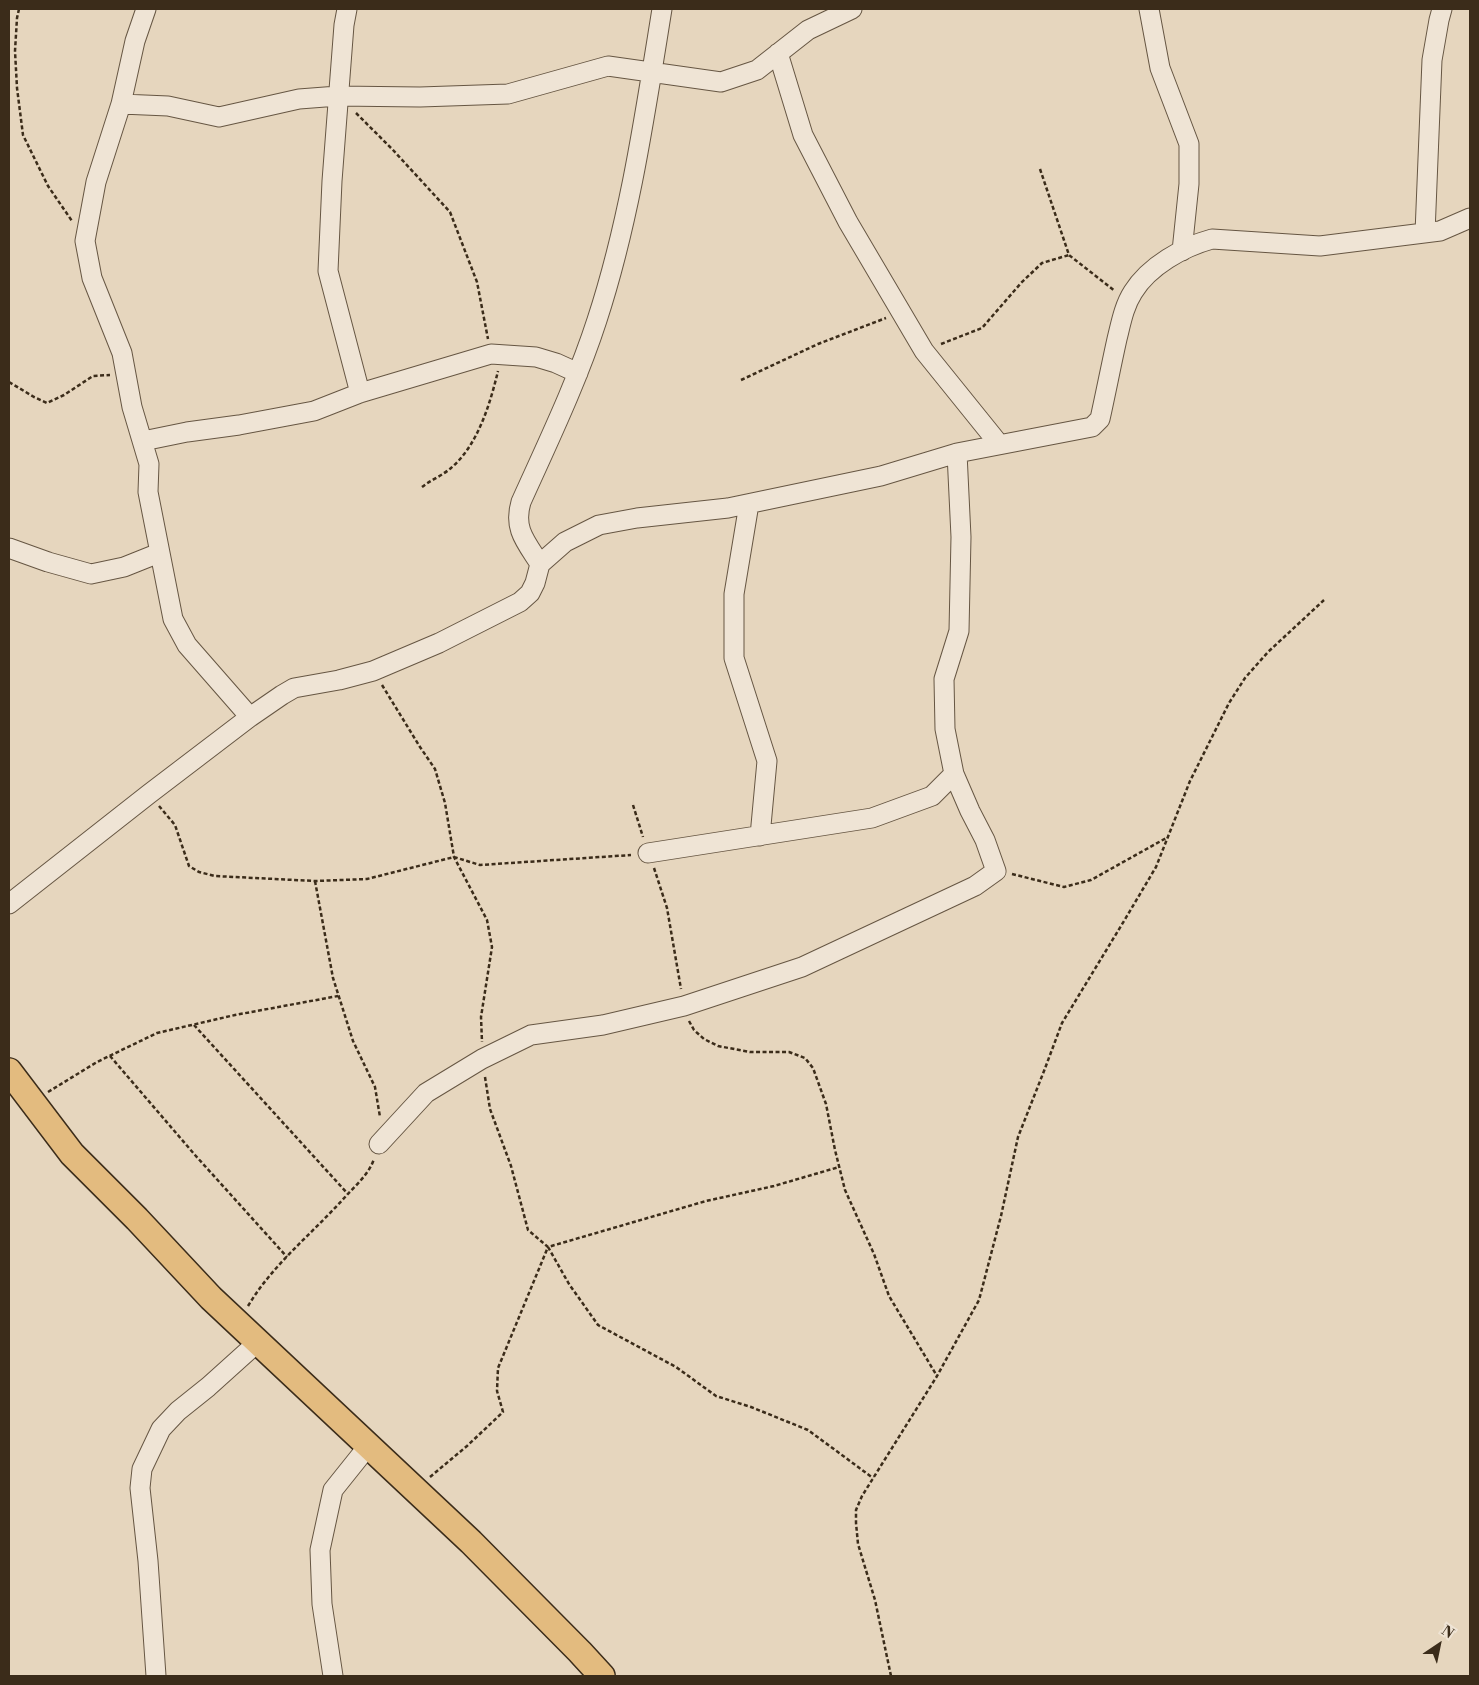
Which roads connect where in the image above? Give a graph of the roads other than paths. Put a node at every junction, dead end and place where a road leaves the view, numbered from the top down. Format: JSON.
{"nodes":[{"id":1,"x":146,"y":9,"type":"edge"},
{"id":2,"x":347,"y":9,"type":"edge"},
{"id":3,"x":662,"y":9,"type":"edge"},
{"id":4,"x":852,"y":9,"type":"edge"},
{"id":5,"x":1149,"y":9,"type":"edge"},
{"id":6,"x":1442,"y":9,"type":"edge"},
{"id":7,"x":778,"y":54,"type":"junction"},
{"id":8,"x":652,"y":72,"type":"junction"},
{"id":9,"x":338,"y":96,"type":"junction"},
{"id":10,"x":121,"y":104,"type":"junction"},
{"id":11,"x":1470,"y":218,"type":"edge"},
{"id":12,"x":1425,"y":233,"type":"junction"},
{"id":13,"x":1182,"y":251,"type":"junction"},
{"id":14,"x":578,"y":373,"type":"junction"},
{"id":15,"x":360,"y":393,"type":"junction"},
{"id":16,"x":143,"y":441,"type":"junction"},
{"id":17,"x":999,"y":444,"type":"junction"},
{"id":18,"x":956,"y":453,"type":"junction"},
{"id":19,"x":749,"y":504,"type":"junction"},
{"id":20,"x":9,"y":548,"type":"edge"},
{"id":21,"x":159,"y":553,"type":"junction"},
{"id":22,"x":540,"y":564,"type":"junction"},
{"id":23,"x":250,"y":717,"type":"junction"},
{"id":24,"x":954,"y":774,"type":"junction"},
{"id":25,"x":760,"y":836,"type":"junction"},
{"id":26,"x":648,"y":853,"type":"road end"},
{"id":27,"x":9,"y":904,"type":"edge"},
{"id":28,"x":9,"y":1071,"type":"edge"},
{"id":29,"x":379,"y":1144,"type":"road end"},
{"id":30,"x":258,"y":1342,"type":"junction"},
{"id":31,"x":369,"y":1445,"type":"junction"},
{"id":32,"x":156,"y":1676,"type":"edge"},
{"id":33,"x":333,"y":1676,"type":"edge"},
{"id":34,"x":602,"y":1676,"type":"edge"}],
"edges":[{"from":1,"to":10,"type":"street"},
{"from":2,"to":9,"type":"street"},
{"from":3,"to":8,"type":"street"},
{"from":4,"to":7,"type":"street"},
{"from":5,"to":13,"type":"street"},
{"from":6,"to":12,"type":"street"},
{"from":7,"to":8,"type":"street"},
{"from":7,"to":17,"type":"street"},
{"from":8,"to":9,"type":"street"},
{"from":8,"to":14,"type":"street"},
{"from":9,"to":10,"type":"street"},
{"from":9,"to":15,"type":"street"},
{"from":10,"to":16,"type":"street"},
{"from":11,"to":12,"type":"street"},
{"from":12,"to":13,"type":"street"},
{"from":13,"to":17,"type":"street"},
{"from":14,"to":15,"type":"street"},
{"from":14,"to":22,"type":"street"},
{"from":15,"to":16,"type":"street"},
{"from":16,"to":21,"type":"street"},
{"from":17,"to":18,"type":"street"},
{"from":18,"to":19,"type":"street"},
{"from":18,"to":24,"type":"street"},
{"from":19,"to":22,"type":"street"},
{"from":19,"to":25,"type":"street"},
{"from":20,"to":21,"type":"street"},
{"from":21,"to":23,"type":"street"},
{"from":22,"to":23,"type":"street"},
{"from":23,"to":27,"type":"street"},
{"from":24,"to":25,"type":"street"},
{"from":24,"to":29,"type":"street"},
{"from":25,"to":26,"type":"street"},
{"from":28,"to":30,"type":"main road"},
{"from":30,"to":31,"type":"main road"},
{"from":30,"to":32,"type":"street"},
{"from":31,"to":33,"type":"street"},
{"from":31,"to":34,"type":"main road"}]}
